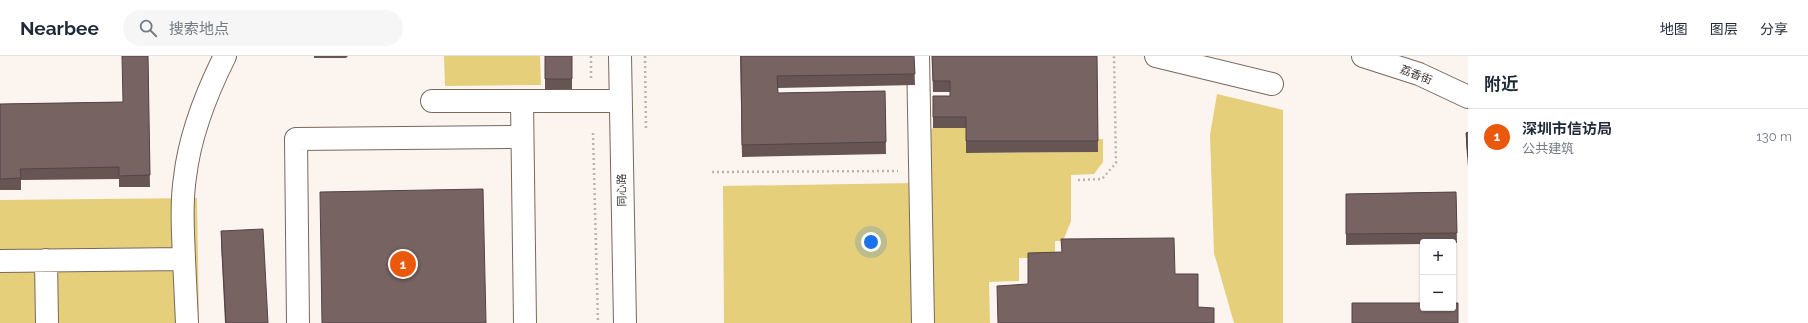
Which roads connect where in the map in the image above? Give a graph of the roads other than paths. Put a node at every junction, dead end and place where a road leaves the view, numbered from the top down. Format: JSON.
{"nodes":[{"id":1,"x":225,"y":56,"type":"edge"},
{"id":2,"x":620,"y":56,"type":"edge"},
{"id":3,"x":918,"y":56,"type":"edge"},
{"id":4,"x":1156,"y":56,"type":"edge"},
{"id":5,"x":1363,"y":56,"type":"edge"},
{"id":6,"x":1272,"y":84,"type":"dead end"},
{"id":7,"x":1468,"y":97,"type":"edge"},
{"id":8,"x":432,"y":101,"type":"dead end"},
{"id":9,"x":522,"y":101,"type":"junction"},
{"id":10,"x":620,"y":101,"type":"junction"},
{"id":11,"x":522,"y":137,"type":"junction"},
{"id":12,"x":184,"y":259,"type":"junction"},
{"id":13,"x":46,"y":260,"type":"junction"},
{"id":14,"x":0,"y":261,"type":"edge"},
{"id":15,"x":47,"y":323,"type":"edge"},
{"id":16,"x":187,"y":323,"type":"edge"},
{"id":17,"x":298,"y":323,"type":"edge"},
{"id":18,"x":525,"y":323,"type":"edge"},
{"id":19,"x":625,"y":323,"type":"edge"},
{"id":20,"x":923,"y":323,"type":"edge"}],
"edges":[{"from":1,"to":12,"type":"street"},
{"from":2,"to":10,"type":"street","name":"同心路"},
{"from":3,"to":20,"type":"street"},
{"from":4,"to":6,"type":"street"},
{"from":5,"to":7,"type":"street","name":"荔香街"},
{"from":8,"to":9,"type":"street"},
{"from":9,"to":10,"type":"street"},
{"from":9,"to":11,"type":"street"},
{"from":10,"to":19,"type":"street","name":"同心路"},
{"from":11,"to":17,"type":"street"},
{"from":11,"to":18,"type":"street"},
{"from":12,"to":13,"type":"street"},
{"from":12,"to":16,"type":"street"},
{"from":13,"to":14,"type":"street"},
{"from":13,"to":15,"type":"street"}]}
